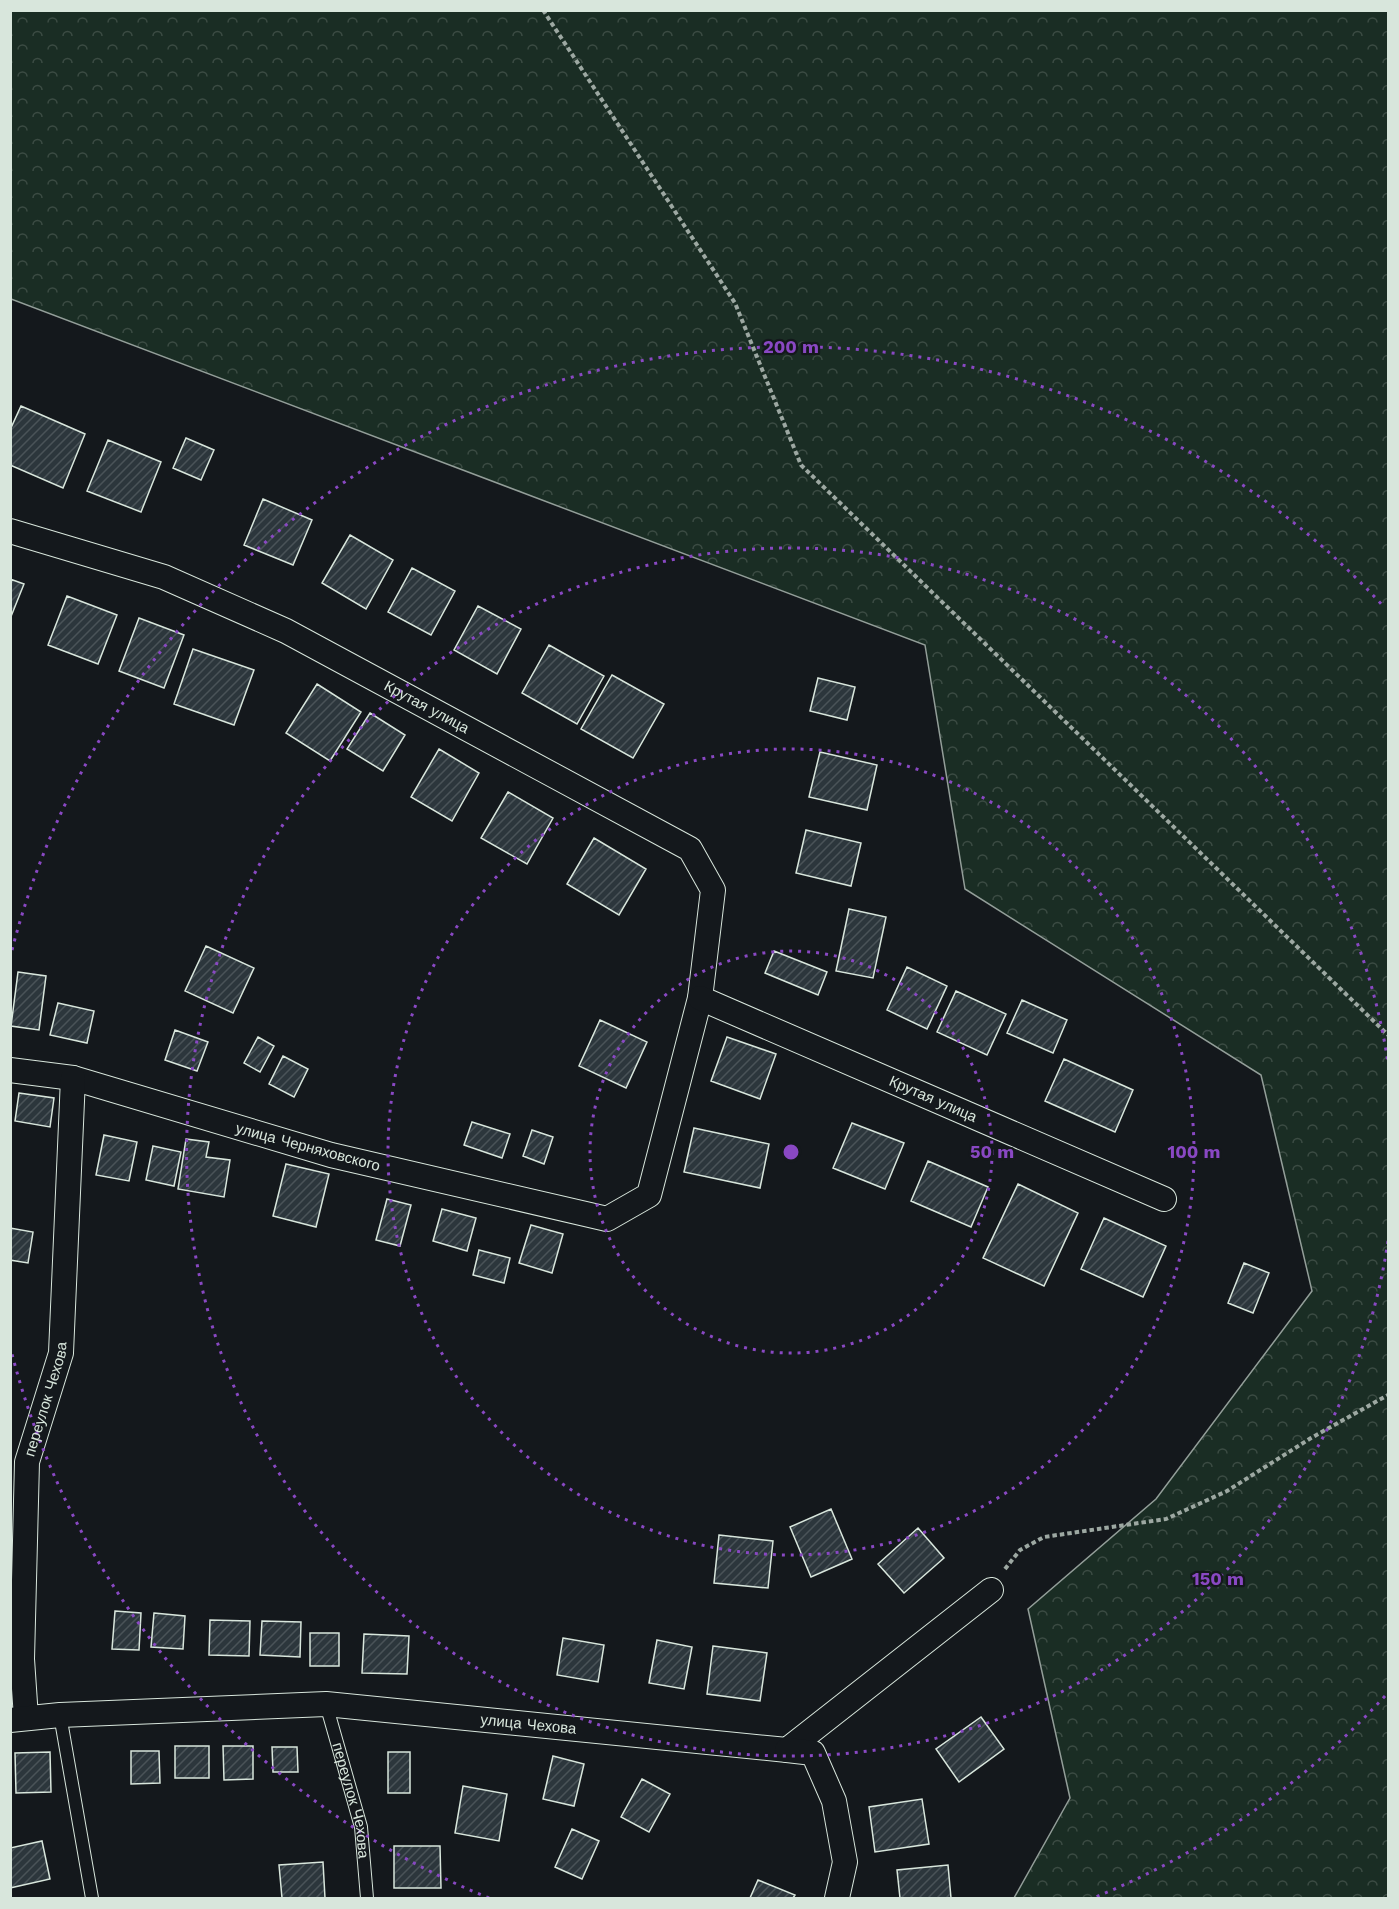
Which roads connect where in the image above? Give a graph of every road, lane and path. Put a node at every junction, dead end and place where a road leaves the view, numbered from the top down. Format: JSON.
{"nodes":[{"id":1,"x":543,"y":10,"type":"edge"},
{"id":2,"x":10,"y":531,"type":"edge"},
{"id":3,"x":700,"y":999,"type":"junction"},
{"id":4,"x":1389,"y":1035,"type":"edge"},
{"id":5,"x":10,"y":1070,"type":"edge"},
{"id":6,"x":73,"y":1078,"type":"junction"},
{"id":7,"x":1164,"y":1199,"type":"dead end"},
{"id":8,"x":607,"y":1219,"type":"joint"},
{"id":9,"x":1389,"y":1395,"type":"edge"},
{"id":10,"x":991,"y":1590,"type":"joint"},
{"id":11,"x":326,"y":1704,"type":"junction"},
{"id":12,"x":60,"y":1715,"type":"junction"},
{"id":13,"x":18,"y":1719,"type":"edge"},
{"id":14,"x":787,"y":1750,"type":"junction"},
{"id":15,"x":92,"y":1899,"type":"edge"},
{"id":16,"x":367,"y":1899,"type":"edge"},
{"id":17,"x":837,"y":1899,"type":"edge"}],
"edges":[{"from":1,"to":4,"type":"path"},
{"from":2,"to":3,"type":"street","name":"Крутая улица"},
{"from":3,"to":7,"type":"street","name":"Крутая улица"},
{"from":3,"to":8,"type":"street","name":"Крутая улица"},
{"from":5,"to":6,"type":"street","name":"улица Черняховского"},
{"from":6,"to":8,"type":"street","name":"улица Черняховского"},
{"from":6,"to":13,"type":"street","name":"переулок Чехова"},
{"from":9,"to":10,"type":"path"},
{"from":10,"to":14,"type":"street"},
{"from":11,"to":12,"type":"street","name":"улица Чехова"},
{"from":11,"to":14,"type":"street","name":"улица Чехова"},
{"from":11,"to":16,"type":"lane","name":"переулок Чехова"},
{"from":12,"to":13,"type":"street","name":"улица Чехова"},
{"from":12,"to":15,"type":"lane"},
{"from":14,"to":17,"type":"street","name":"улица Чехова"}]}
